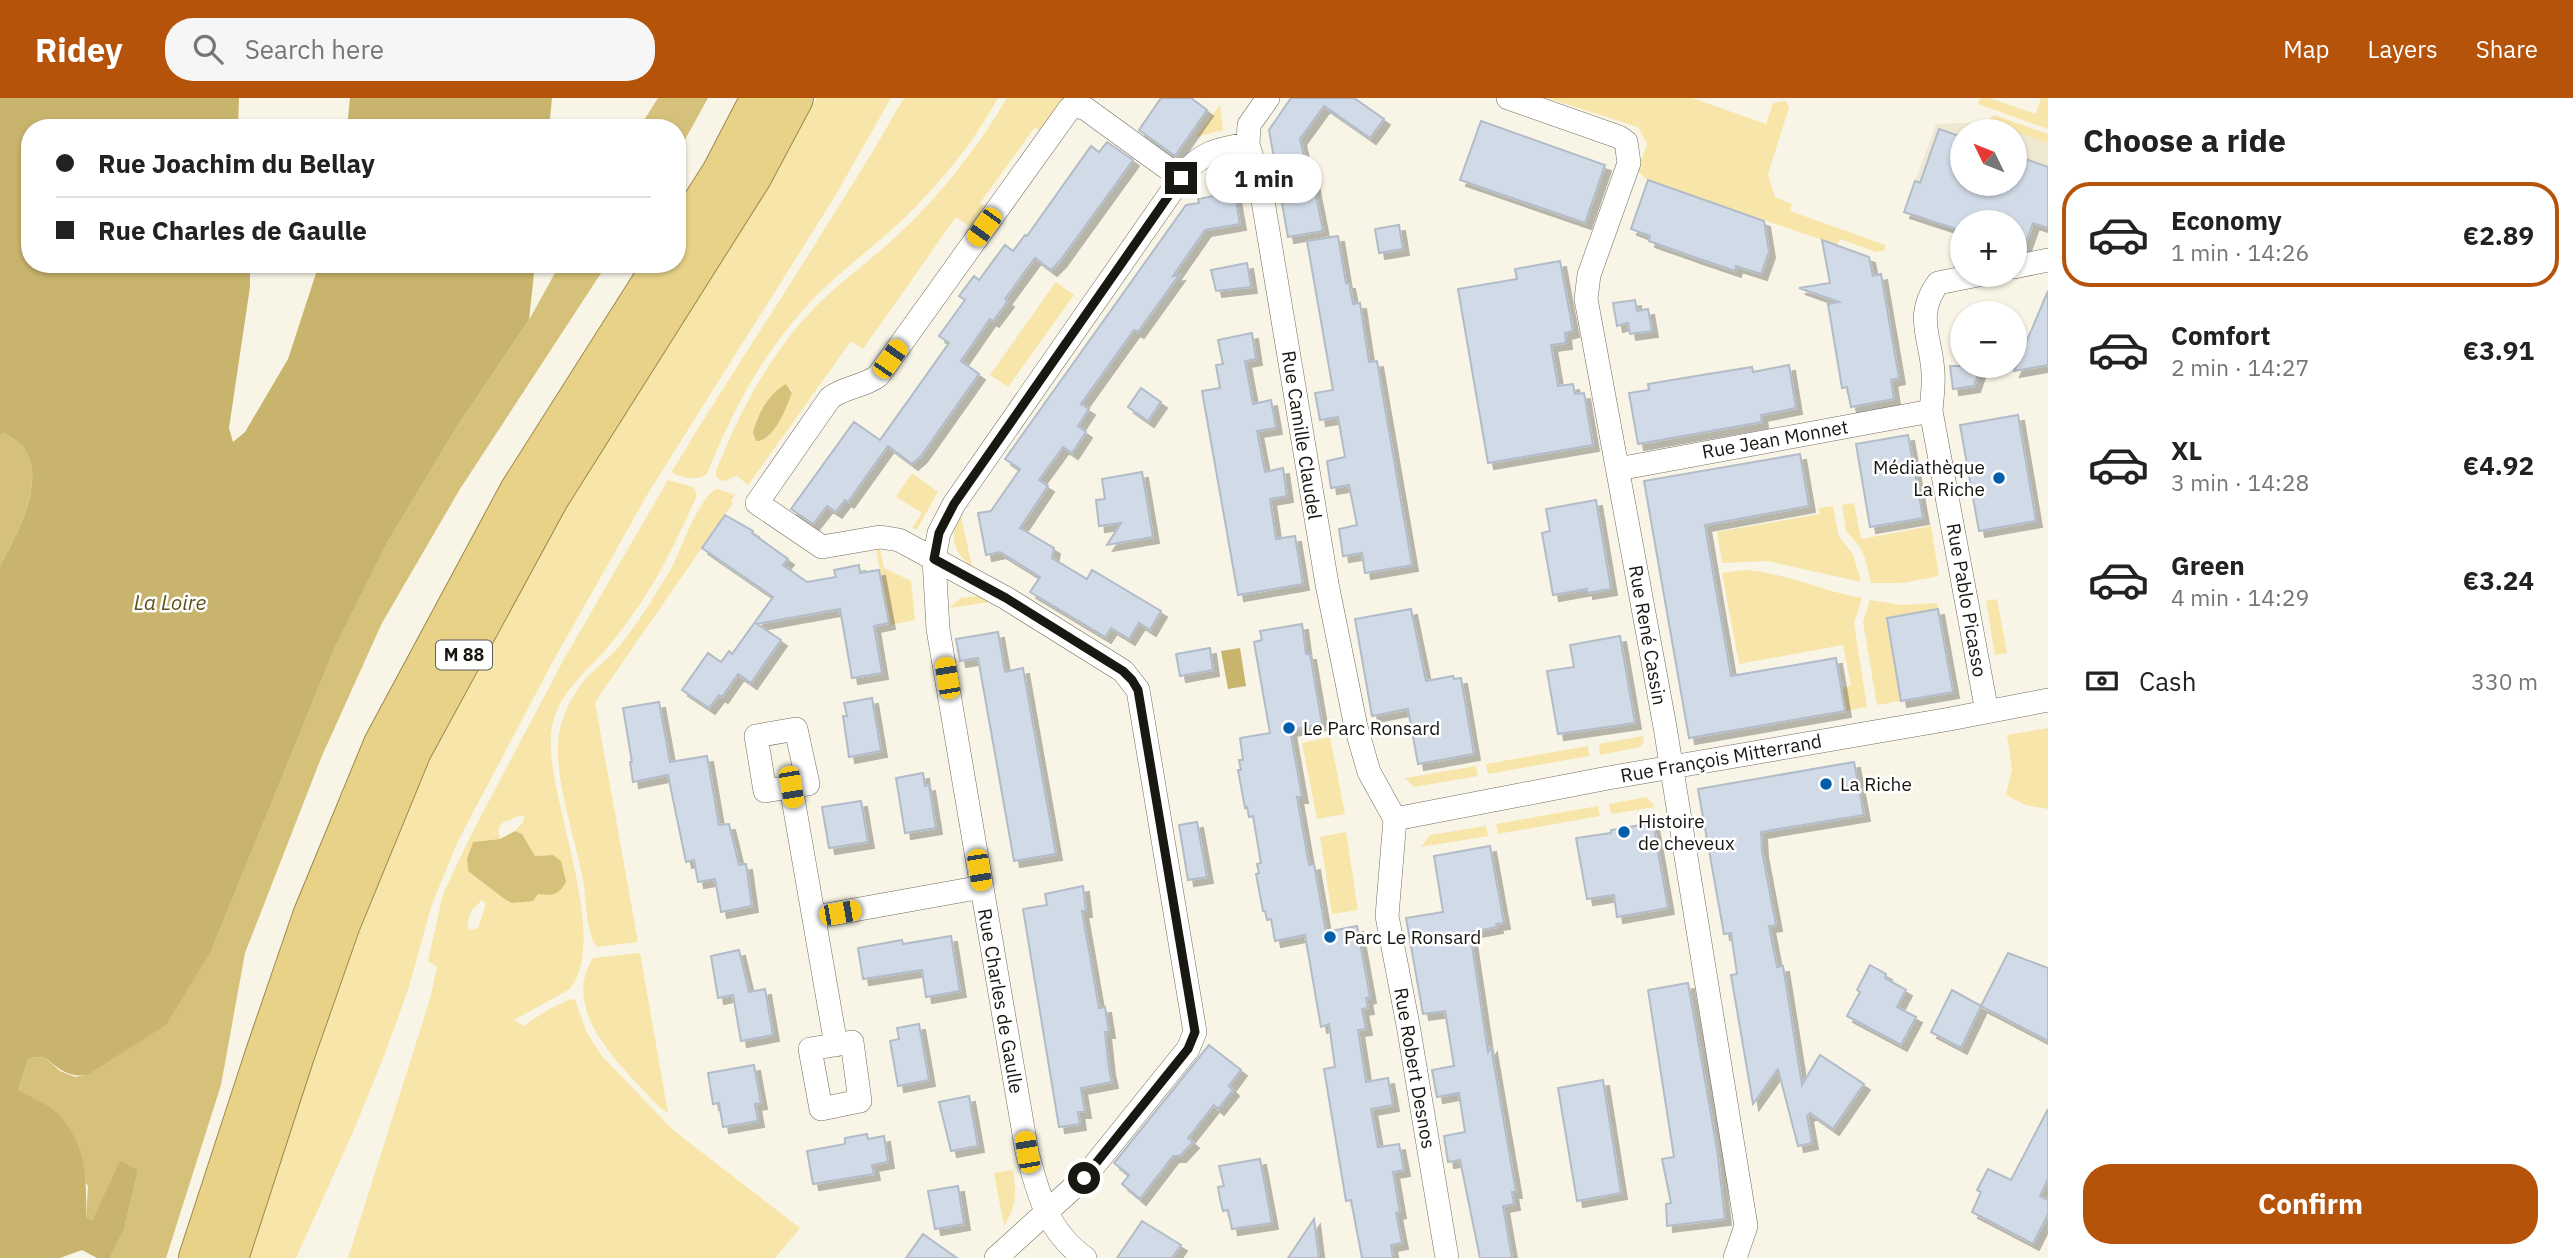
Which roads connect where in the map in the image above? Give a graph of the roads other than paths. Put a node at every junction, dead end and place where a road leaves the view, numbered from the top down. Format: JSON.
{"nodes":[{"id":1,"x":760,"y":98,"type":"edge"},
{"id":2,"x":794,"y":98,"type":"edge"},
{"id":3,"x":1268,"y":98,"type":"edge"},
{"id":4,"x":1508,"y":98,"type":"edge"},
{"id":5,"x":1248,"y":144,"type":"junction"},
{"id":6,"x":1181,"y":178,"type":"junction"},
{"id":7,"x":686,"y":228,"type":"edge"},
{"id":8,"x":2048,"y":261,"type":"edge"},
{"id":9,"x":2027,"y":265,"type":"edge"},
{"id":10,"x":657,"y":273,"type":"edge"},
{"id":11,"x":1950,"y":281,"type":"edge"},
{"id":12,"x":1931,"y":411,"type":"junction"},
{"id":13,"x":1618,"y":468,"type":"junction"},
{"id":14,"x":934,"y":559,"type":"junction"},
{"id":15,"x":2048,"y":699,"type":"edge"},
{"id":16,"x":1987,"y":712,"type":"junction"},
{"id":17,"x":1671,"y":767,"type":"junction"},
{"id":18,"x":791,"y":787,"type":"dead end"},
{"id":19,"x":1395,"y":818,"type":"junction"},
{"id":20,"x":982,"y":887,"type":"junction"},
{"id":21,"x":815,"y":917,"type":"junction"},
{"id":22,"x":836,"y":1045,"type":"dead end"},
{"id":23,"x":1046,"y":1214,"type":"junction"},
{"id":24,"x":198,"y":1258,"type":"edge"},
{"id":25,"x":229,"y":1258,"type":"edge"},
{"id":26,"x":996,"y":1258,"type":"edge"},
{"id":27,"x":1085,"y":1258,"type":"edge"},
{"id":28,"x":1447,"y":1258,"type":"edge"},
{"id":29,"x":1735,"y":1258,"type":"edge"}],
"edges":[{"from":1,"to":7,"type":"highway"},
{"from":2,"to":25,"type":"highway","number":"M 88"},
{"from":3,"to":5,"type":"street"},
{"from":4,"to":13,"type":"street","name":"Rue René Cassin"},
{"from":5,"to":6,"type":"street","name":"Rue Charles de Gaulle"},
{"from":5,"to":19,"type":"street","name":"Rue Camille Claudel"},
{"from":6,"to":14,"type":"street","name":"Rue Charles de Gaulle"},
{"from":6,"to":14,"type":"street"},
{"from":8,"to":9,"type":"street"},
{"from":10,"to":24,"type":"highway","number":"M 88"},
{"from":11,"to":12,"type":"street","name":"Rue Pablo Picasso"},
{"from":12,"to":13,"type":"street","name":"Rue Jean Monnet"},
{"from":12,"to":16,"type":"street","name":"Rue Pablo Picasso"},
{"from":13,"to":17,"type":"street","name":"Rue René Cassin"},
{"from":14,"to":20,"type":"street","name":"Rue Charles de Gaulle"},
{"from":14,"to":23,"type":"street"},
{"from":15,"to":16,"type":"street","name":"Rue François Mitterrand"},
{"from":16,"to":17,"type":"street","name":"Rue François Mitterrand"},
{"from":17,"to":19,"type":"street","name":"Rue François Mitterrand"},
{"from":17,"to":29,"type":"street","name":"Rue René Cassin"},
{"from":18,"to":21,"type":"street"},
{"from":19,"to":28,"type":"street","name":"Rue Robert Desnos"},
{"from":20,"to":21,"type":"street"},
{"from":20,"to":23,"type":"street","name":"Rue Charles de Gaulle"},
{"from":21,"to":22,"type":"street"},
{"from":23,"to":26,"type":"street"},
{"from":23,"to":27,"type":"street","name":"Rue Charles de Gaulle"}]}
